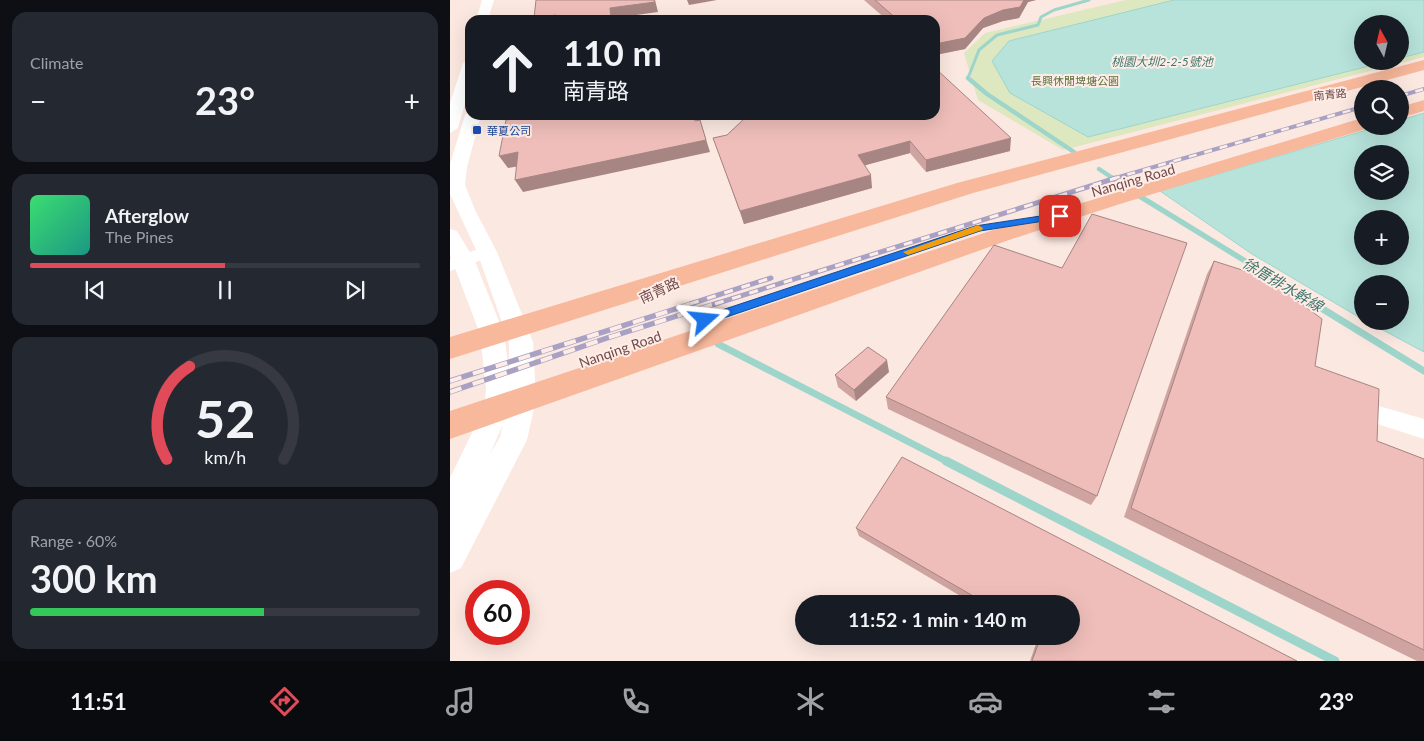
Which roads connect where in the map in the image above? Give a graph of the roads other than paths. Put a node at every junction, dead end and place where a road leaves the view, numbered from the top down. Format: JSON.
{"nodes":[{"id":1,"x":487,"y":4,"type":"edge"},
{"id":2,"x":500,"y":6,"type":"dead end"},
{"id":3,"x":1424,"y":65,"type":"edge"},
{"id":4,"x":1424,"y":74,"type":"edge"},
{"id":5,"x":1409,"y":80,"type":"edge"},
{"id":6,"x":1424,"y":96,"type":"edge"},
{"id":7,"x":1300,"y":97,"type":"junction"},
{"id":8,"x":1354,"y":99,"type":"edge"},
{"id":9,"x":1409,"y":100,"type":"edge"},
{"id":10,"x":1354,"y":101,"type":"edge"},
{"id":11,"x":1354,"y":102,"type":"edge"},
{"id":12,"x":1424,"y":105,"type":"edge"},
{"id":13,"x":1409,"y":109,"type":"edge"},
{"id":14,"x":465,"y":110,"type":"edge"},
{"id":15,"x":465,"y":120,"type":"edge"},
{"id":16,"x":1353,"y":127,"type":"edge"},
{"id":17,"x":450,"y":128,"type":"edge"},
{"id":18,"x":1060,"y":216,"type":"junction"},
{"id":19,"x":978,"y":228,"type":"junction"},
{"id":20,"x":450,"y":236,"type":"edge"},
{"id":21,"x":487,"y":252,"type":"junction"},
{"id":22,"x":457,"y":263,"type":"edge"},
{"id":23,"x":708,"y":267,"type":"junction"},
{"id":24,"x":610,"y":312,"type":"junction"},
{"id":25,"x":506,"y":338,"type":"junction"},
{"id":26,"x":450,"y":348,"type":"edge"},
{"id":27,"x":450,"y":365,"type":"edge"},
{"id":28,"x":511,"y":394,"type":"junction"},
{"id":29,"x":450,"y":406,"type":"edge"},
{"id":30,"x":1380,"y":415,"type":"edge"},
{"id":31,"x":450,"y":425,"type":"edge"},
{"id":32,"x":1424,"y":429,"type":"edge"},
{"id":33,"x":450,"y":511,"type":"edge"},
{"id":34,"x":450,"y":557,"type":"edge"}],
"edges":[{"from":1,"to":2,"type":"street"},
{"from":3,"to":7,"type":"main road"},
{"from":4,"to":5,"type":"main road","name":"Nanqing Road"},
{"from":6,"to":9,"type":"main road"},
{"from":7,"to":8,"type":"main road","name":"南青路"},
{"from":7,"to":23,"type":"main road"},
{"from":10,"to":24,"type":"main road","name":"Nanqing Road"},
{"from":11,"to":19,"type":"main road","name":"Nanqing Road"},
{"from":12,"to":13,"type":"main road"},
{"from":14,"to":17,"type":"street"},
{"from":15,"to":21,"type":"street"},
{"from":16,"to":18,"type":"main road"},
{"from":18,"to":19,"type":"main road"},
{"from":18,"to":28,"type":"main road"},
{"from":19,"to":28,"type":"main road","name":"Nanqing Road"},
{"from":20,"to":22,"type":"street"},
{"from":21,"to":22,"type":"street"},
{"from":21,"to":25,"type":"street"},
{"from":22,"to":25,"type":"street"},
{"from":23,"to":24,"type":"main road","name":"南青路"},
{"from":23,"to":25,"type":"main road"},
{"from":24,"to":25,"type":"main road","name":"Nanqing Road"},
{"from":25,"to":26,"type":"main road"},
{"from":25,"to":27,"type":"main road","name":"Nanqing Road"},
{"from":25,"to":28,"type":"street"},
{"from":28,"to":29,"type":"main road","name":"Nanqing Road"},
{"from":28,"to":31,"type":"main road"},
{"from":28,"to":33,"type":"street"},
{"from":28,"to":34,"type":"street"},
{"from":30,"to":32,"type":"street"}]}
